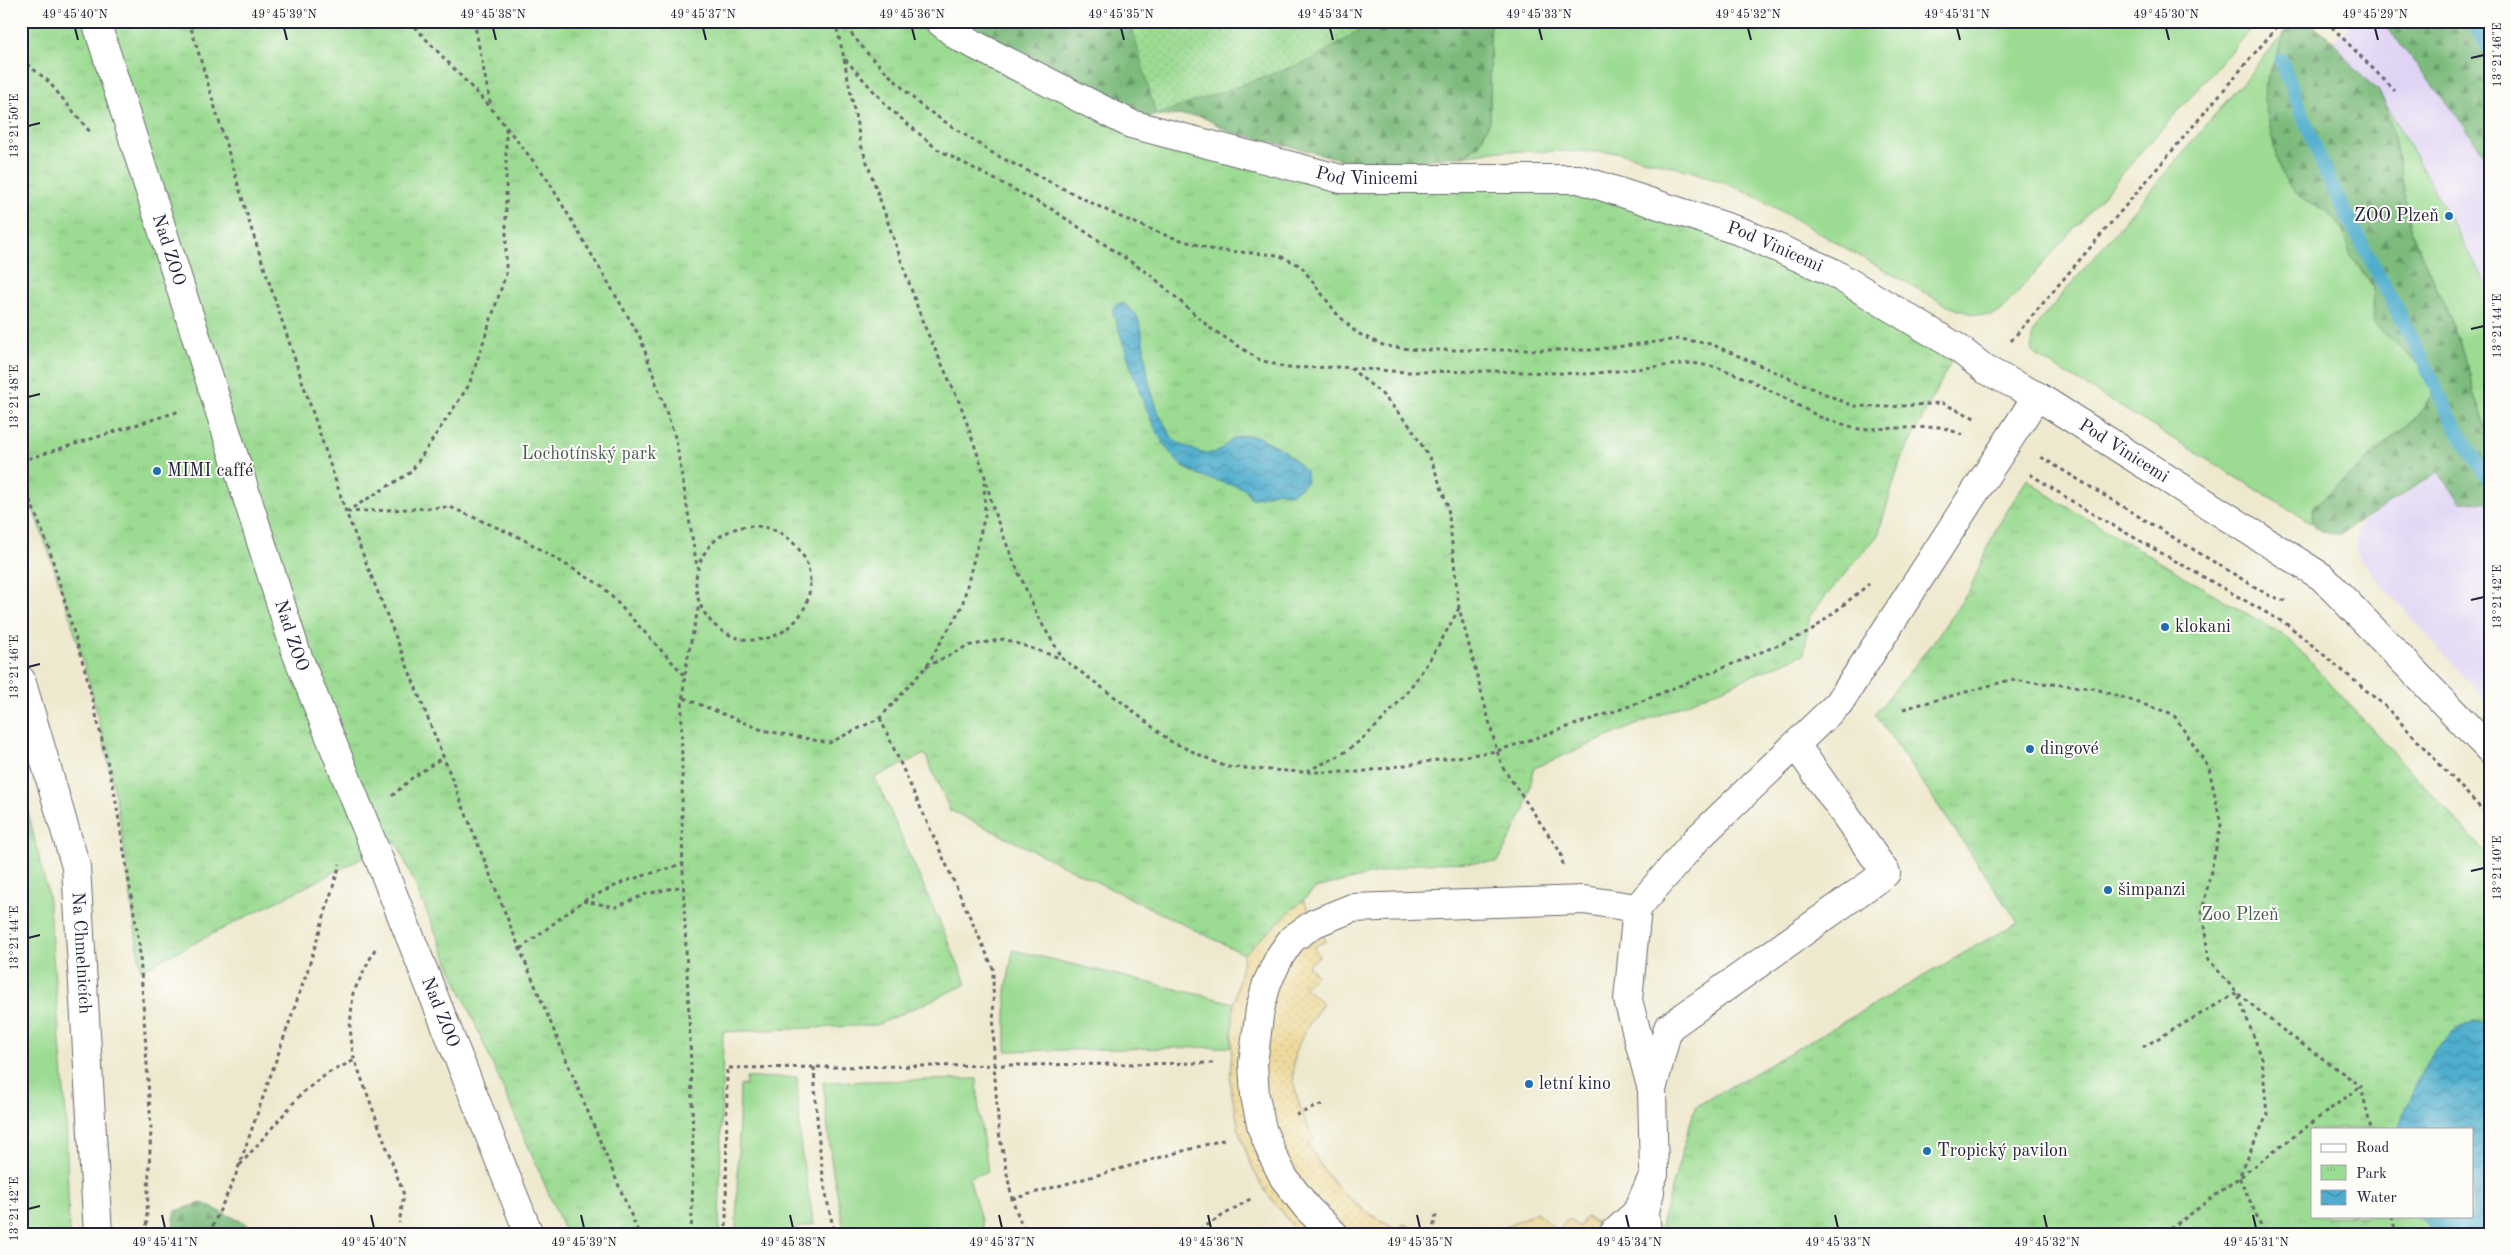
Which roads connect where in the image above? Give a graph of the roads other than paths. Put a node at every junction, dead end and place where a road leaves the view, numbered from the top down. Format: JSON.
{"nodes":[{"id":1,"x":96,"y":21,"type":"edge"},
{"id":2,"x":938,"y":21,"type":"edge"},
{"id":3,"x":2037,"y":396,"type":"junction"},
{"id":4,"x":21,"y":680,"type":"edge"},
{"id":5,"x":1796,"y":745,"type":"junction"},
{"id":6,"x":2490,"y":750,"type":"edge"},
{"id":7,"x":1637,"y":908,"type":"junction"},
{"id":8,"x":1652,"y":1090,"type":"junction"},
{"id":9,"x":1654,"y":1174,"type":"junction"},
{"id":10,"x":98,"y":1234,"type":"edge"},
{"id":11,"x":529,"y":1234,"type":"edge"},
{"id":12,"x":1334,"y":1234,"type":"edge"},
{"id":13,"x":1613,"y":1234,"type":"edge"},
{"id":14,"x":1647,"y":1234,"type":"edge"}],
"edges":[{"from":1,"to":11,"type":"street","name":"Nad ZOO"},
{"from":2,"to":3,"type":"street","name":"Pod Vinicemi"},
{"from":3,"to":5,"type":"street"},
{"from":3,"to":6,"type":"street","name":"Pod Vinicemi"},
{"from":4,"to":10,"type":"street","name":"Na Chmelnicích"},
{"from":5,"to":7,"type":"street"},
{"from":5,"to":8,"type":"street"},
{"from":7,"to":8,"type":"street"},
{"from":7,"to":12,"type":"street"},
{"from":8,"to":9,"type":"street"},
{"from":9,"to":13,"type":"street"},
{"from":9,"to":14,"type":"street"}]}
